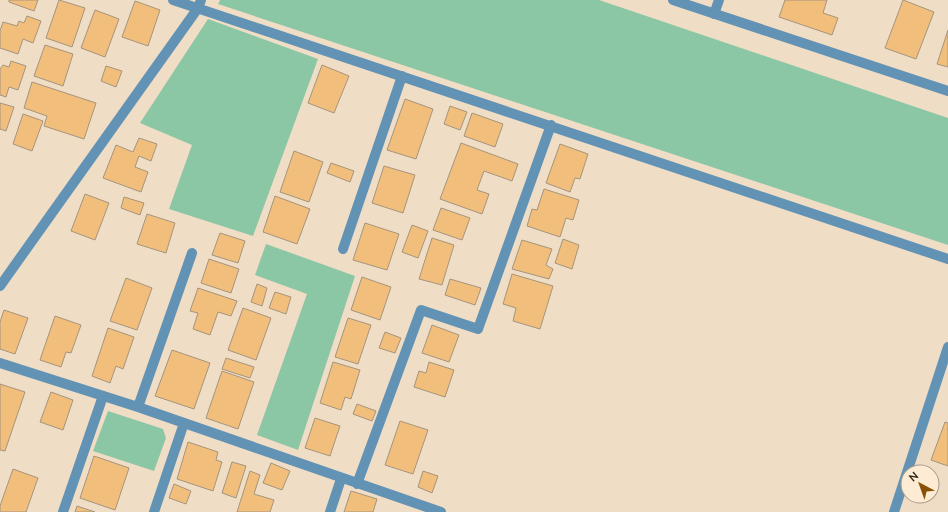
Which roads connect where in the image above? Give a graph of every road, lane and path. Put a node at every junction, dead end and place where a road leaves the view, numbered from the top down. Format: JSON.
{"nodes":[{"id":1,"x":173,"y":0,"type":"edge"},
{"id":2,"x":673,"y":0,"type":"edge"},
{"id":3,"x":719,"y":0,"type":"edge"},
{"id":4,"x":200,"y":4,"type":"edge"},
{"id":5,"x":714,"y":14,"type":"junction"},
{"id":6,"x":402,"y":76,"type":"junction"},
{"id":7,"x":948,"y":91,"type":"edge"},
{"id":8,"x":551,"y":125,"type":"junction"},
{"id":9,"x":343,"y":249,"type":"dead end"},
{"id":10,"x":192,"y":253,"type":"dead end"},
{"id":11,"x":948,"y":258,"type":"edge"},
{"id":12,"x":0,"y":286,"type":"edge"},
{"id":13,"x":948,"y":347,"type":"edge"},
{"id":14,"x":0,"y":363,"type":"edge"},
{"id":15,"x":103,"y":396,"type":"junction"},
{"id":16,"x":138,"y":407,"type":"junction"},
{"id":17,"x":184,"y":423,"type":"junction"},
{"id":18,"x":342,"y":479,"type":"junction"},
{"id":19,"x":357,"y":484,"type":"junction"},
{"id":20,"x":63,"y":512,"type":"edge"},
{"id":21,"x":154,"y":512,"type":"edge"},
{"id":22,"x":330,"y":512,"type":"edge"},
{"id":23,"x":441,"y":512,"type":"edge"},
{"id":24,"x":894,"y":512,"type":"edge"}],
"edges":[{"from":1,"to":4,"type":"street"},
{"from":2,"to":5,"type":"street"},
{"from":3,"to":5,"type":"street"},
{"from":4,"to":6,"type":"street"},
{"from":4,"to":12,"type":"street"},
{"from":5,"to":7,"type":"street"},
{"from":6,"to":8,"type":"street"},
{"from":6,"to":9,"type":"street"},
{"from":8,"to":11,"type":"street"},
{"from":8,"to":19,"type":"street"},
{"from":10,"to":16,"type":"street"},
{"from":13,"to":24,"type":"street"},
{"from":14,"to":15,"type":"street"},
{"from":15,"to":16,"type":"street"},
{"from":15,"to":20,"type":"street"},
{"from":16,"to":17,"type":"street"},
{"from":17,"to":18,"type":"street"},
{"from":17,"to":21,"type":"street"},
{"from":18,"to":19,"type":"street"},
{"from":18,"to":22,"type":"street"},
{"from":19,"to":23,"type":"street"}]}
